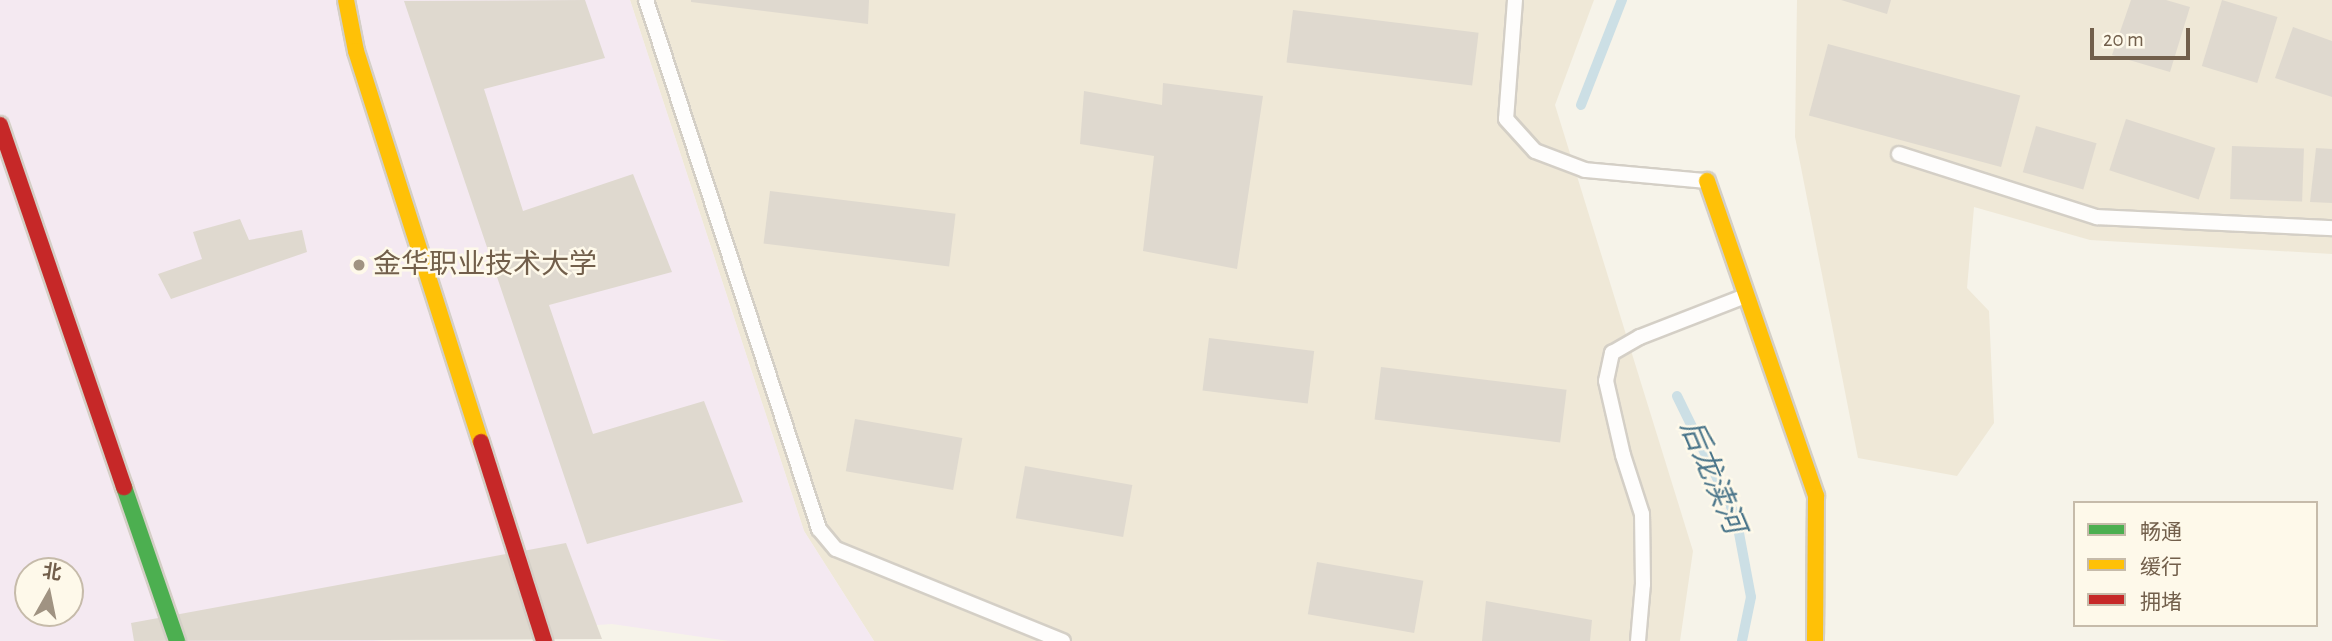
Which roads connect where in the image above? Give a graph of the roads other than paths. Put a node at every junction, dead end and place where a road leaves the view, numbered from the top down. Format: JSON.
{"nodes":[{"id":1,"x":346,"y":0,"type":"edge"},
{"id":2,"x":646,"y":0,"type":"edge"},
{"id":3,"x":1515,"y":0,"type":"edge"},
{"id":4,"x":0,"y":125,"type":"edge"},
{"id":5,"x":1899,"y":154,"type":"dead end"},
{"id":6,"x":1707,"y":181,"type":"joint"},
{"id":7,"x":2332,"y":228,"type":"edge"},
{"id":8,"x":1746,"y":295,"type":"junction"},
{"id":9,"x":177,"y":641,"type":"edge"},
{"id":10,"x":544,"y":641,"type":"edge"},
{"id":11,"x":1063,"y":641,"type":"edge"},
{"id":12,"x":1638,"y":641,"type":"edge"},
{"id":13,"x":1815,"y":641,"type":"edge"}],
"edges":[{"from":1,"to":10,"type":"street"},
{"from":2,"to":11,"type":"lane"},
{"from":3,"to":6,"type":"lane"},
{"from":4,"to":9,"type":"street"},
{"from":5,"to":7,"type":"lane"},
{"from":6,"to":8,"type":"street"},
{"from":8,"to":12,"type":"lane"},
{"from":8,"to":13,"type":"street"}]}
